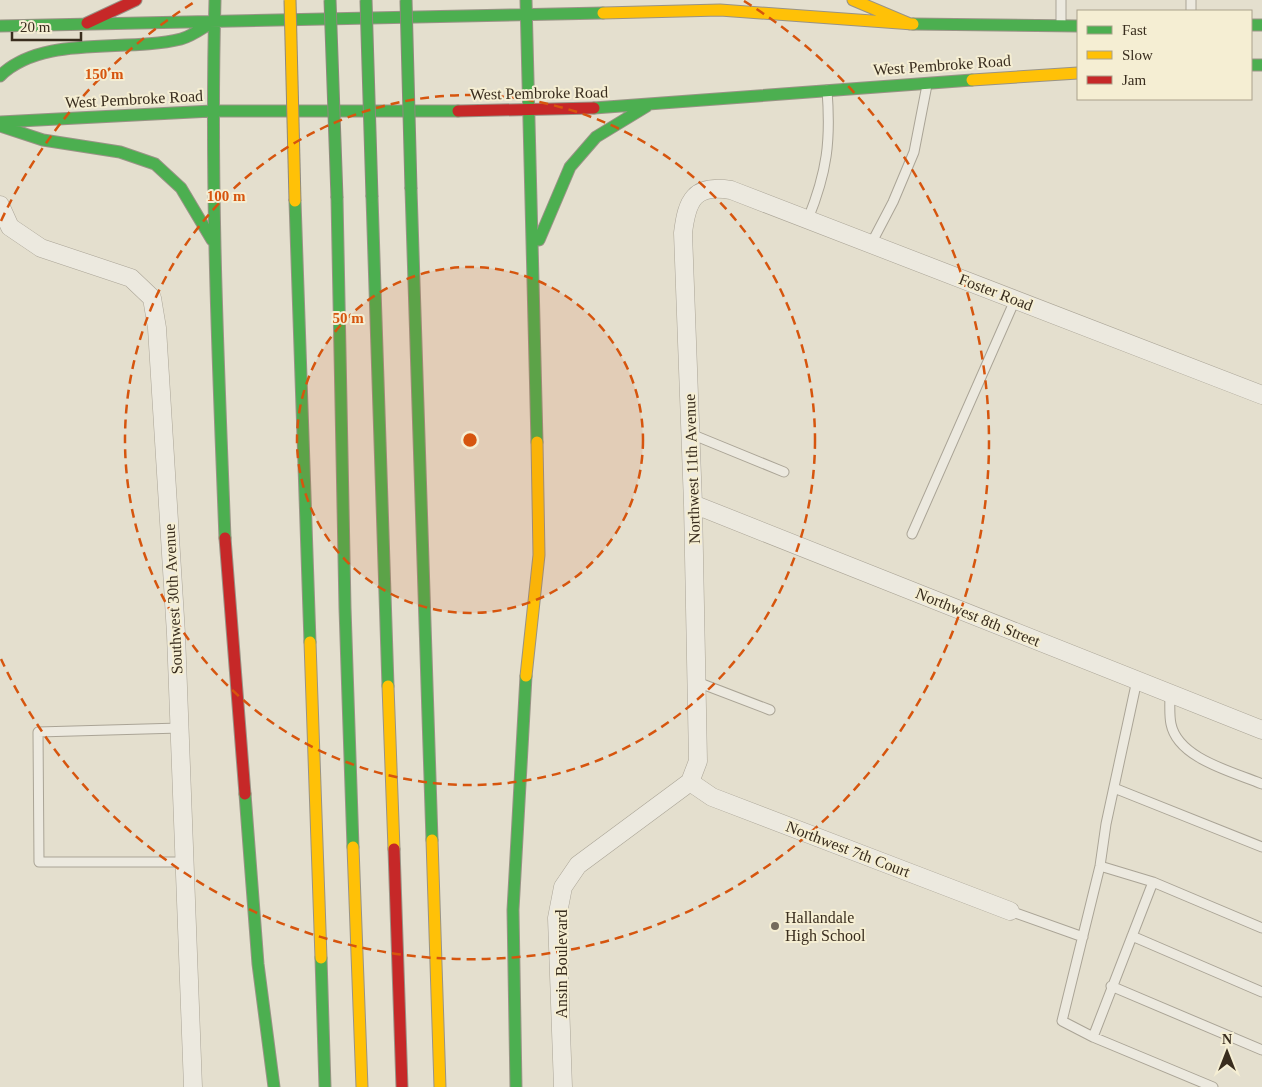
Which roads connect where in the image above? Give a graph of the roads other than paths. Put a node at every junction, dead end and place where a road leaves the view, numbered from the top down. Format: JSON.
{"nodes":[{"id":1,"x":136,"y":0,"type":"edge"},
{"id":2,"x":215,"y":0,"type":"edge"},
{"id":3,"x":290,"y":0,"type":"edge"},
{"id":4,"x":330,"y":0,"type":"edge"},
{"id":5,"x":366,"y":0,"type":"edge"},
{"id":6,"x":406,"y":0,"type":"edge"},
{"id":7,"x":526,"y":0,"type":"edge"},
{"id":8,"x":853,"y":0,"type":"edge"},
{"id":9,"x":1061,"y":0,"type":"edge"},
{"id":10,"x":526,"y":13,"type":"junction"},
{"id":11,"x":216,"y":21,"type":"junction"},
{"id":12,"x":87,"y":23,"type":"junction"},
{"id":13,"x":910,"y":24,"type":"junction"},
{"id":14,"x":0,"y":26,"type":"edge"},
{"id":15,"x":1077,"y":26,"type":"edge"},
{"id":16,"x":1061,"y":27,"type":"junction"},
{"id":17,"x":1077,"y":73,"type":"edge"},
{"id":18,"x":0,"y":76,"type":"edge"},
{"id":19,"x":928,"y":82,"type":"junction"},
{"id":20,"x":827,"y":89,"type":"junction"},
{"id":21,"x":647,"y":106,"type":"junction"},
{"id":22,"x":212,"y":111,"type":"junction"},
{"id":23,"x":529,"y":111,"type":"junction"},
{"id":24,"x":0,"y":124,"type":"edge"},
{"id":25,"x":730,"y":190,"type":"joint"},
{"id":26,"x":0,"y":204,"type":"edge"},
{"id":27,"x":808,"y":219,"type":"junction"},
{"id":28,"x":213,"y":241,"type":"junction"},
{"id":29,"x":871,"y":244,"type":"junction"},
{"id":30,"x":534,"y":251,"type":"junction"},
{"id":31,"x":1015,"y":300,"type":"junction"},
{"id":32,"x":1262,"y":395,"type":"edge"},
{"id":33,"x":691,"y":434,"type":"junction"},
{"id":34,"x":784,"y":472,"type":"dead end"},
{"id":35,"x":693,"y":504,"type":"junction"},
{"id":36,"x":912,"y":534,"type":"dead end"},
{"id":37,"x":1138,"y":680,"type":"junction"},
{"id":38,"x":697,"y":682,"type":"junction"},
{"id":39,"x":1170,"y":693,"type":"junction"},
{"id":40,"x":770,"y":710,"type":"dead end"},
{"id":41,"x":180,"y":728,"type":"junction"},
{"id":42,"x":1262,"y":730,"type":"edge"},
{"id":43,"x":690,"y":782,"type":"junction"},
{"id":44,"x":1262,"y":784,"type":"edge"},
{"id":45,"x":1114,"y":788,"type":"junction"},
{"id":46,"x":1262,"y":847,"type":"edge"},
{"id":47,"x":184,"y":862,"type":"junction"},
{"id":48,"x":1100,"y":866,"type":"junction"},
{"id":49,"x":1153,"y":882,"type":"junction"},
{"id":50,"x":1010,"y":911,"type":"joint"},
{"id":51,"x":1262,"y":928,"type":"edge"},
{"id":52,"x":1132,"y":936,"type":"junction"},
{"id":53,"x":1083,"y":937,"type":"junction"},
{"id":54,"x":1111,"y":986,"type":"junction"},
{"id":55,"x":1262,"y":992,"type":"edge"},
{"id":56,"x":1092,"y":1037,"type":"junction"},
{"id":57,"x":1262,"y":1050,"type":"edge"},
{"id":58,"x":193,"y":1087,"type":"edge"},
{"id":59,"x":274,"y":1087,"type":"edge"},
{"id":60,"x":325,"y":1087,"type":"edge"},
{"id":61,"x":362,"y":1087,"type":"edge"},
{"id":62,"x":402,"y":1087,"type":"edge"},
{"id":63,"x":440,"y":1087,"type":"edge"},
{"id":64,"x":516,"y":1087,"type":"edge"},
{"id":65,"x":563,"y":1087,"type":"edge"},
{"id":66,"x":1213,"y":1087,"type":"edge"}],
"edges":[{"from":1,"to":12,"type":"main road"},
{"from":2,"to":11,"type":"main road"},
{"from":3,"to":60,"type":"main road","bridge":true},
{"from":4,"to":61,"type":"main road","bridge":true},
{"from":5,"to":62,"type":"main road","bridge":true},
{"from":6,"to":63,"type":"main road","bridge":true},
{"from":7,"to":10,"type":"main road"},
{"from":8,"to":13,"type":"main road"},
{"from":9,"to":16,"type":"lane"},
{"from":10,"to":11,"type":"main road","name":"West Pembroke Road"},
{"from":10,"to":13,"type":"main road","name":"West Pembroke Road"},
{"from":10,"to":23,"type":"main road"},
{"from":11,"to":12,"type":"main road","name":"West Pembroke Road"},
{"from":11,"to":18,"type":"main road"},
{"from":11,"to":22,"type":"main road"},
{"from":12,"to":14,"type":"main road","name":"West Pembroke Road"},
{"from":13,"to":16,"type":"main road","name":"West Pembroke Road"},
{"from":15,"to":16,"type":"main road","name":"West Pembroke Road"},
{"from":17,"to":19,"type":"main road","name":"West Pembroke Road"},
{"from":19,"to":20,"type":"main road","name":"West Pembroke Road"},
{"from":19,"to":29,"type":"lane"},
{"from":20,"to":21,"type":"main road","name":"West Pembroke Road"},
{"from":20,"to":27,"type":"lane"},
{"from":21,"to":23,"type":"main road","name":"West Pembroke Road"},
{"from":21,"to":30,"type":"main road"},
{"from":22,"to":23,"type":"main road","name":"West Pembroke Road"},
{"from":22,"to":24,"type":"main road","name":"West Pembroke Road"},
{"from":22,"to":28,"type":"main road"},
{"from":23,"to":30,"type":"main road"},
{"from":24,"to":28,"type":"main road"},
{"from":25,"to":27,"type":"street","name":"Foster Road"},
{"from":25,"to":33,"type":"street","name":"Northwest 11th Avenue"},
{"from":26,"to":41,"type":"street","name":"Southwest 30th Avenue"},
{"from":27,"to":29,"type":"street","name":"Foster Road"},
{"from":28,"to":59,"type":"main road"},
{"from":29,"to":31,"type":"street","name":"Foster Road"},
{"from":30,"to":64,"type":"main road"},
{"from":31,"to":32,"type":"street","name":"Foster Road"},
{"from":31,"to":36,"type":"lane"},
{"from":33,"to":34,"type":"lane"},
{"from":33,"to":35,"type":"street","name":"Northwest 11th Avenue"},
{"from":35,"to":37,"type":"street","name":"Northwest 8th Street"},
{"from":35,"to":38,"type":"street","name":"Northwest 11th Avenue"},
{"from":37,"to":39,"type":"street","name":"Northwest 8th Street"},
{"from":37,"to":45,"type":"lane"},
{"from":38,"to":40,"type":"lane"},
{"from":38,"to":43,"type":"street","name":"Northwest 11th Avenue"},
{"from":39,"to":42,"type":"street","name":"Northwest 8th Street"},
{"from":39,"to":44,"type":"lane"},
{"from":41,"to":47,"type":"street","name":"Southwest 30th Avenue"},
{"from":41,"to":47,"type":"lane"},
{"from":43,"to":50,"type":"street","name":"Northwest 7th Court"},
{"from":43,"to":65,"type":"street","name":"Ansin Boulevard"},
{"from":45,"to":46,"type":"lane"},
{"from":45,"to":48,"type":"lane"},
{"from":47,"to":58,"type":"street","name":"Southwest 30th Avenue"},
{"from":48,"to":49,"type":"lane"},
{"from":48,"to":53,"type":"lane"},
{"from":49,"to":51,"type":"lane"},
{"from":49,"to":52,"type":"lane"},
{"from":50,"to":53,"type":"lane"},
{"from":52,"to":54,"type":"lane"},
{"from":52,"to":55,"type":"lane"},
{"from":53,"to":56,"type":"lane"},
{"from":54,"to":56,"type":"lane"},
{"from":54,"to":57,"type":"lane"},
{"from":56,"to":66,"type":"lane"}]}
